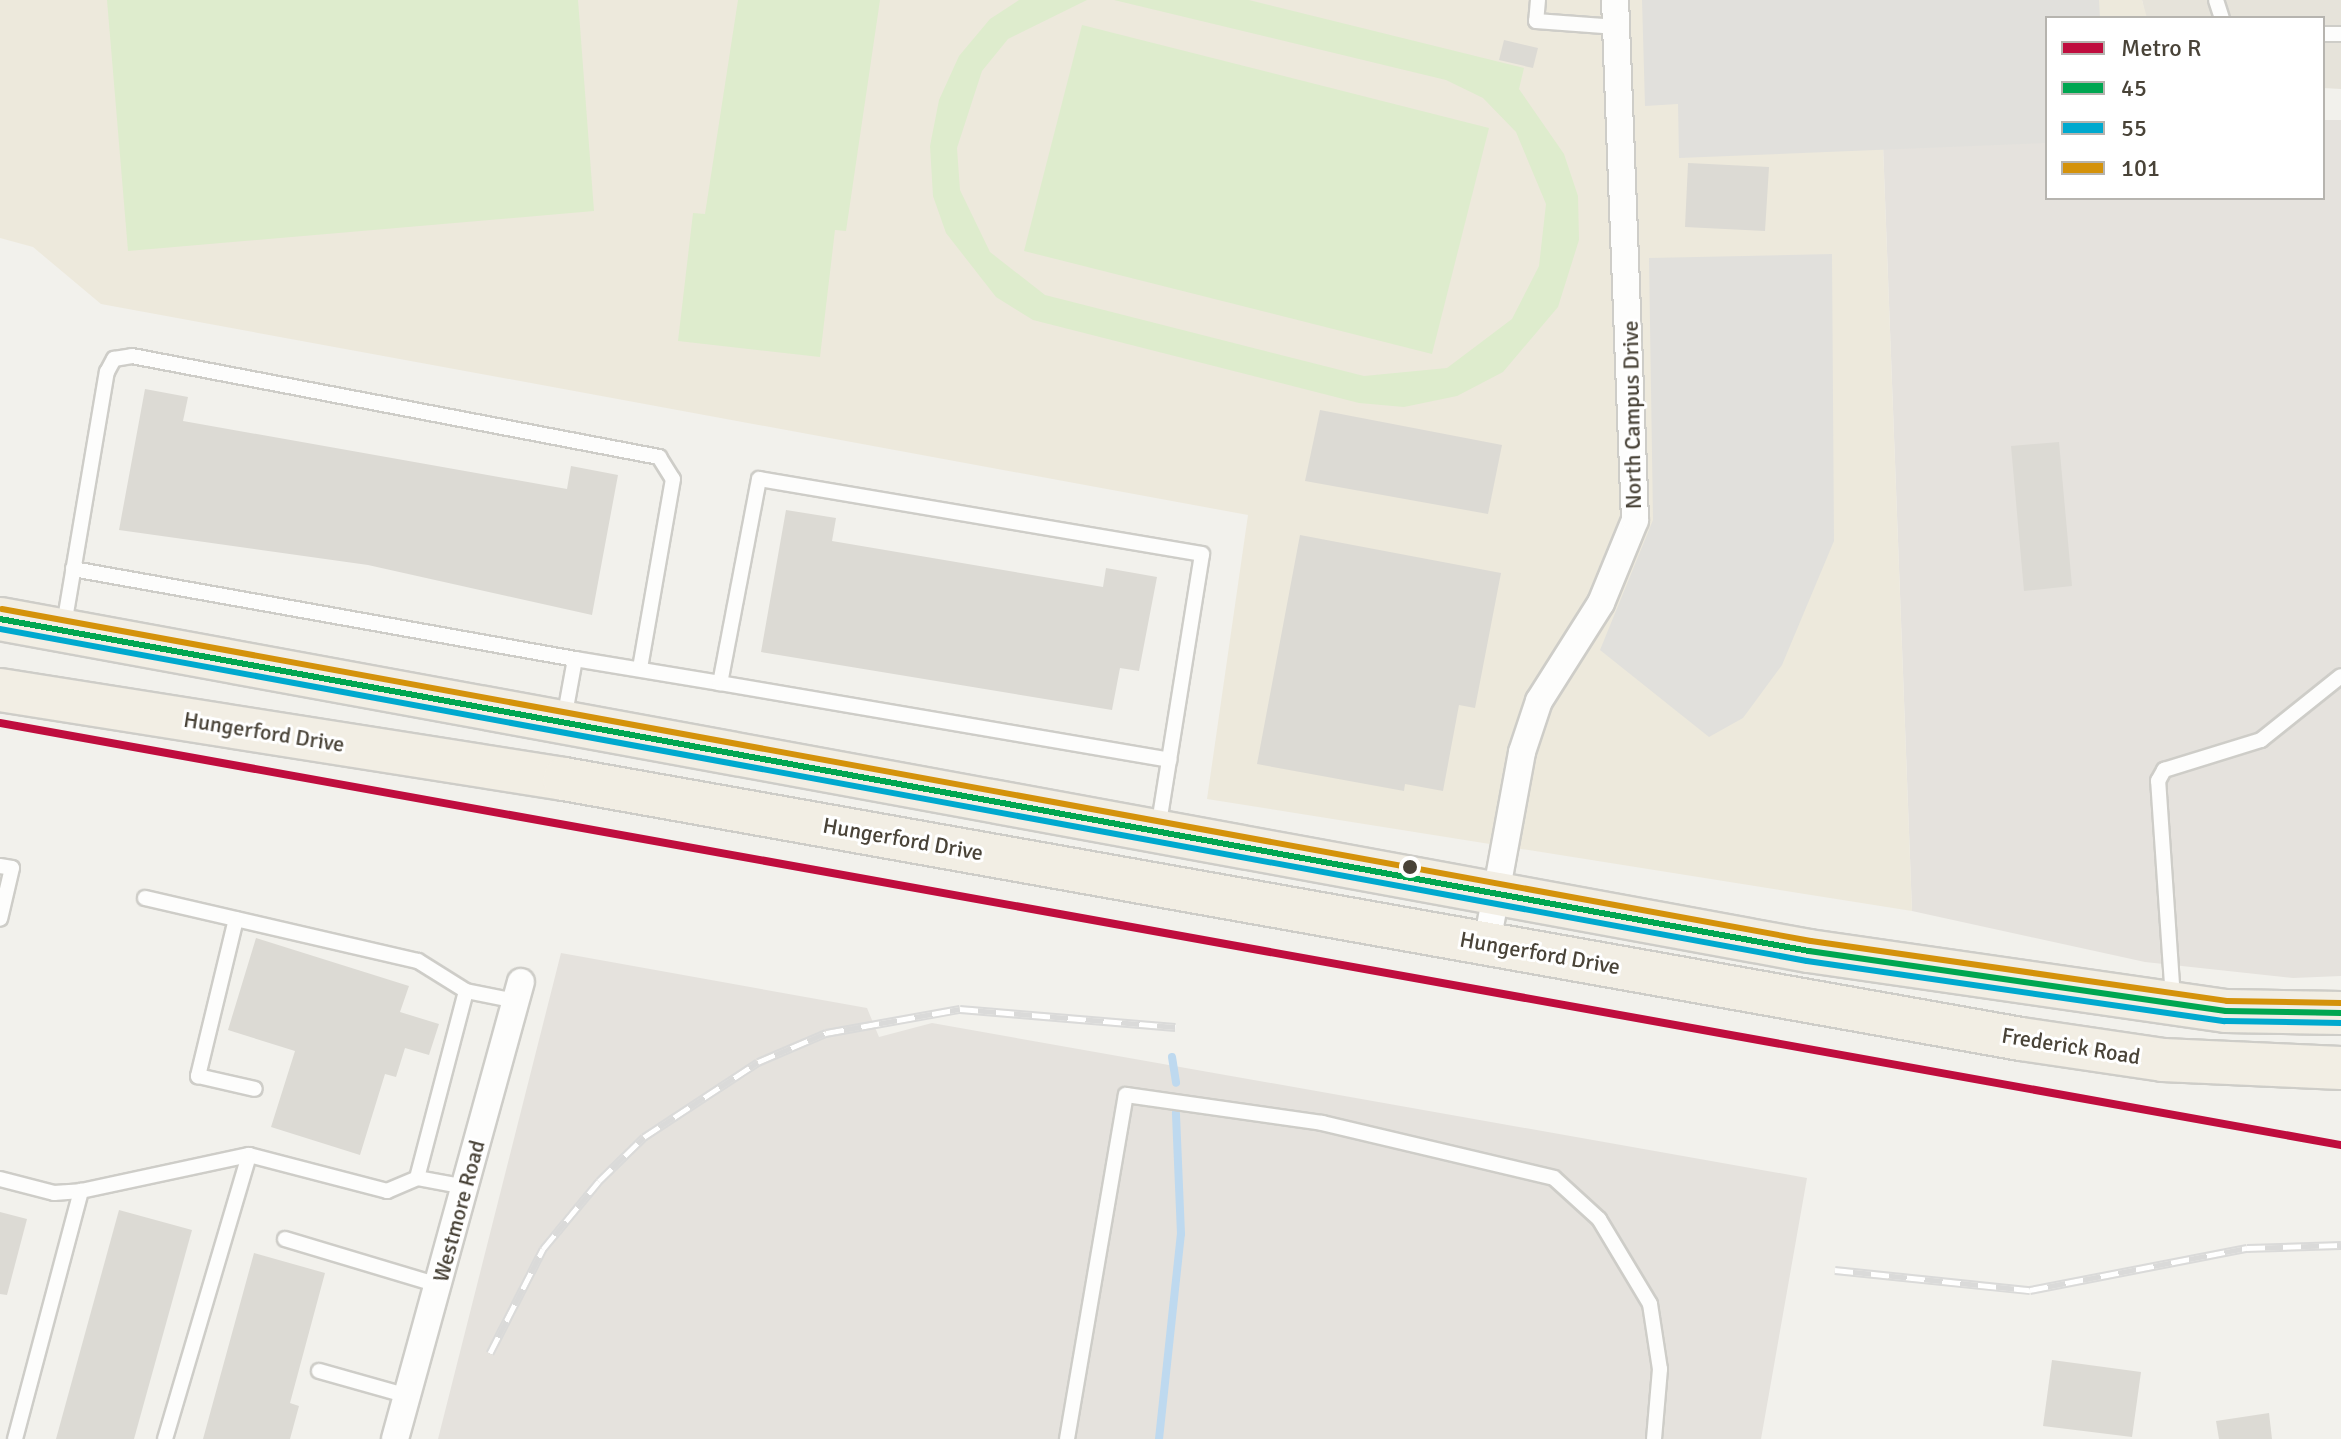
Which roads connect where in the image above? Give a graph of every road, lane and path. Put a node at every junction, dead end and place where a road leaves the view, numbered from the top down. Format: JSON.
{"nodes":[{"id":1,"x":1538,"y":0,"type":"edge"},
{"id":2,"x":1615,"y":0,"type":"edge"},
{"id":3,"x":1617,"y":27,"type":"junction"},
{"id":4,"x":73,"y":569,"type":"junction"},
{"id":5,"x":0,"y":619,"type":"edge"},
{"id":6,"x":63,"y":631,"type":"junction"},
{"id":7,"x":575,"y":659,"type":"junction"},
{"id":8,"x":640,"y":669,"type":"junction"},
{"id":9,"x":2341,"y":676,"type":"edge"},
{"id":10,"x":720,"y":683,"type":"junction"},
{"id":11,"x":0,"y":690,"type":"edge"},
{"id":12,"x":563,"y":726,"type":"junction"},
{"id":13,"x":1169,"y":760,"type":"junction"},
{"id":14,"x":554,"y":777,"type":"junction"},
{"id":15,"x":1157,"y":833,"type":"junction"},
{"id":16,"x":0,"y":866,"type":"edge"},
{"id":17,"x":1498,"y":894,"type":"junction"},
{"id":18,"x":145,"y":898,"type":"dead end"},
{"id":19,"x":0,"y":919,"type":"edge"},
{"id":20,"x":236,"y":919,"type":"junction"},
{"id":21,"x":1487,"y":943,"type":"junction"},
{"id":22,"x":466,"y":991,"type":"junction"},
{"id":23,"x":519,"y":992,"type":"joint"},
{"id":24,"x":1802,"y":1003,"type":"joint"},
{"id":25,"x":2173,"y":1003,"type":"junction"},
{"id":26,"x":2341,"y":1013,"type":"edge"},
{"id":27,"x":2341,"y":1068,"type":"edge"},
{"id":28,"x":255,"y":1089,"type":"dead end"},
{"id":29,"x":249,"y":1155,"type":"junction"},
{"id":30,"x":417,"y":1178,"type":"junction"},
{"id":31,"x":0,"y":1179,"type":"edge"},
{"id":32,"x":466,"y":1187,"type":"junction"},
{"id":33,"x":81,"y":1191,"type":"junction"},
{"id":34,"x":285,"y":1239,"type":"dead end"},
{"id":35,"x":438,"y":1285,"type":"junction"},
{"id":36,"x":319,"y":1371,"type":"dead end"},
{"id":37,"x":408,"y":1396,"type":"junction"},
{"id":38,"x":15,"y":1439,"type":"edge"},
{"id":39,"x":165,"y":1439,"type":"edge"},
{"id":40,"x":395,"y":1439,"type":"edge"},
{"id":41,"x":1067,"y":1439,"type":"edge"},
{"id":42,"x":1654,"y":1439,"type":"edge"}],
"edges":[{"from":1,"to":3,"type":"lane"},
{"from":2,"to":3,"type":"street","name":"North Campus Drive"},
{"from":3,"to":17,"type":"street","name":"North Campus Drive"},
{"from":4,"to":6,"type":"lane"},
{"from":4,"to":7,"type":"lane"},
{"from":4,"to":8,"type":"lane"},
{"from":5,"to":6,"type":"main road"},
{"from":6,"to":12,"type":"main road"},
{"from":7,"to":8,"type":"lane"},
{"from":7,"to":12,"type":"lane"},
{"from":8,"to":10,"type":"lane"},
{"from":9,"to":25,"type":"lane"},
{"from":10,"to":13,"type":"lane"},
{"from":10,"to":13,"type":"lane"},
{"from":11,"to":14,"type":"main road","name":"Hungerford Drive"},
{"from":12,"to":14,"type":"main road"},
{"from":12,"to":15,"type":"main road"},
{"from":13,"to":15,"type":"lane"},
{"from":14,"to":21,"type":"main road","name":"Hungerford Drive"},
{"from":15,"to":17,"type":"main road"},
{"from":16,"to":19,"type":"lane"},
{"from":17,"to":21,"type":"street","name":"North Campus Drive"},
{"from":17,"to":25,"type":"main road"},
{"from":18,"to":20,"type":"lane"},
{"from":20,"to":22,"type":"lane"},
{"from":20,"to":28,"type":"lane"},
{"from":21,"to":24,"type":"main road","name":"Hungerford Drive"},
{"from":22,"to":23,"type":"lane"},
{"from":22,"to":30,"type":"lane"},
{"from":23,"to":32,"type":"street","name":"Westmore Road"},
{"from":24,"to":27,"type":"main road","name":"Frederick Road"},
{"from":25,"to":26,"type":"main road"},
{"from":29,"to":30,"type":"lane"},
{"from":29,"to":33,"type":"lane"},
{"from":29,"to":39,"type":"lane"},
{"from":30,"to":32,"type":"lane"},
{"from":31,"to":33,"type":"lane"},
{"from":32,"to":35,"type":"street","name":"Westmore Road"},
{"from":33,"to":38,"type":"lane"},
{"from":34,"to":35,"type":"lane"},
{"from":35,"to":37,"type":"street","name":"Westmore Road"},
{"from":36,"to":37,"type":"lane"},
{"from":37,"to":40,"type":"street","name":"Westmore Road"},
{"from":41,"to":42,"type":"lane"}]}
